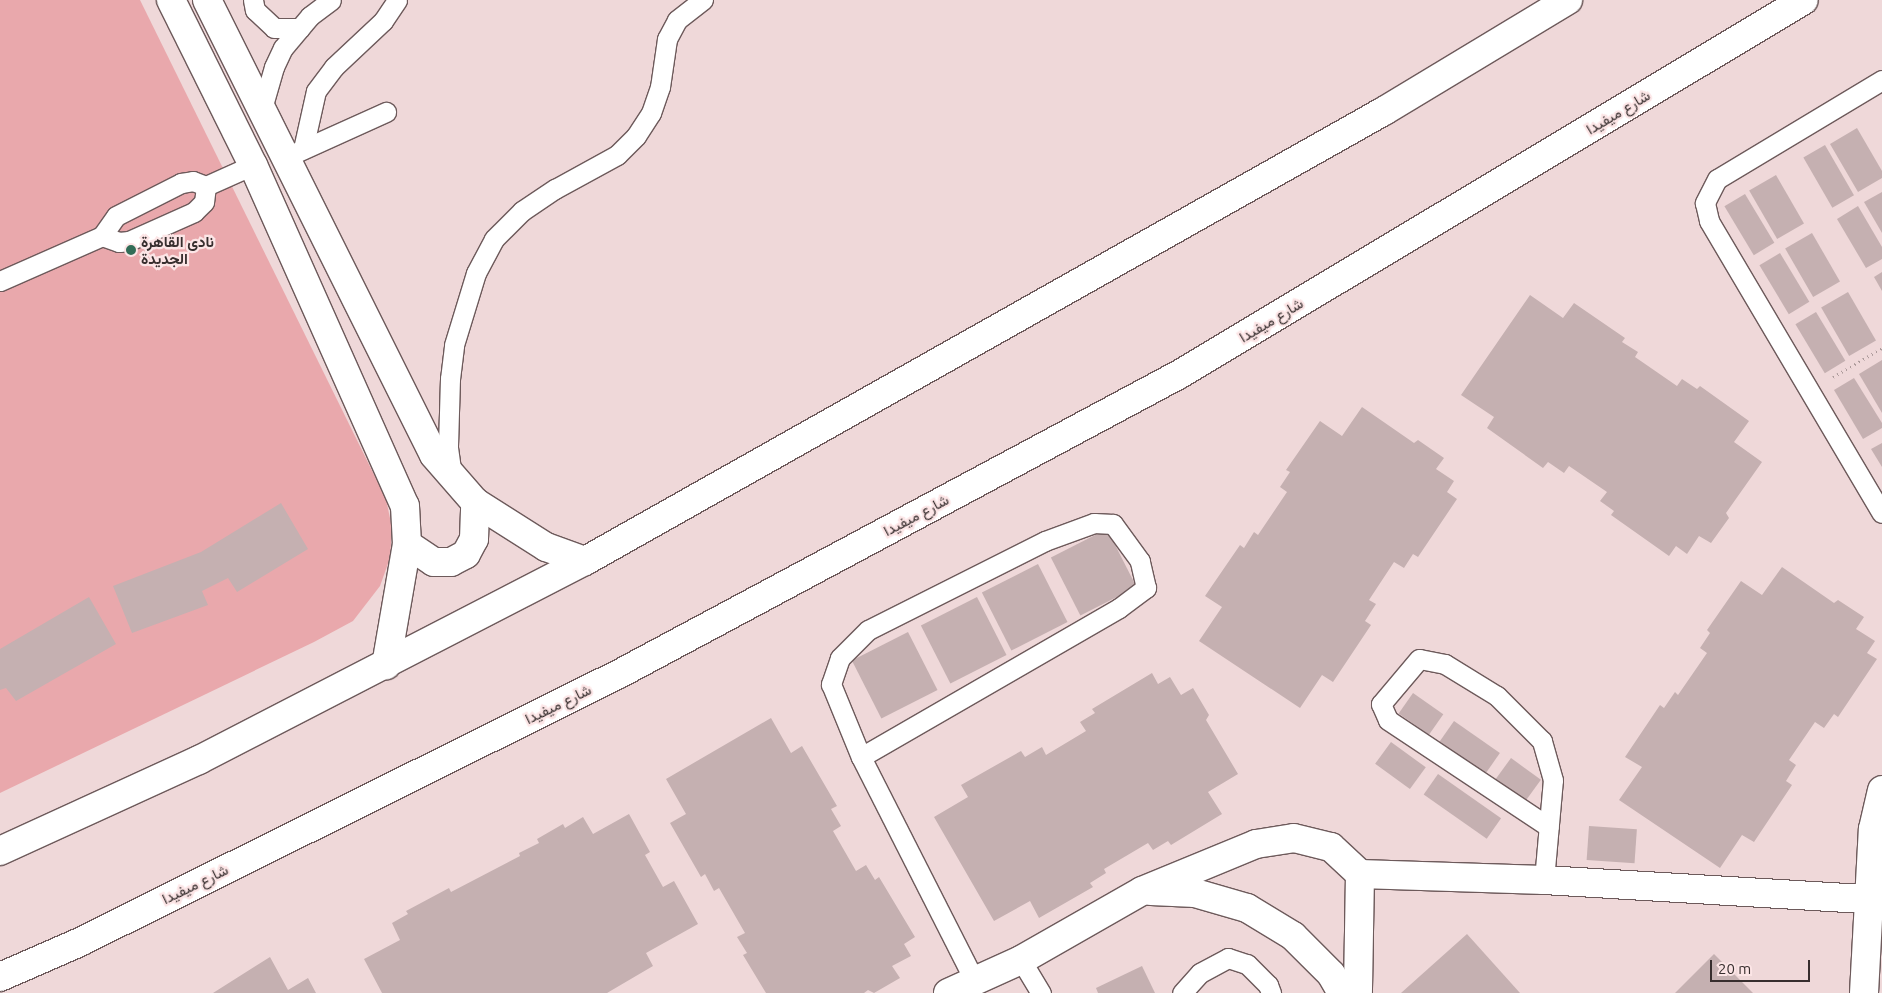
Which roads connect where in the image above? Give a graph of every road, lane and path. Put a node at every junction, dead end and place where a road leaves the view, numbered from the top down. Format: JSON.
{"nodes":[{"id":1,"x":171,"y":0,"type":"edge"},
{"id":2,"x":207,"y":0,"type":"edge"},
{"id":3,"x":253,"y":0,"type":"edge"},
{"id":4,"x":331,"y":0,"type":"edge"},
{"id":5,"x":397,"y":0,"type":"edge"},
{"id":6,"x":703,"y":0,"type":"edge"},
{"id":7,"x":1568,"y":0,"type":"edge"},
{"id":8,"x":1804,"y":0,"type":"edge"},
{"id":9,"x":300,"y":28,"type":"junction"},
{"id":10,"x":1882,"y":80,"type":"edge"},
{"id":11,"x":261,"y":112,"type":"junction"},
{"id":12,"x":386,"y":112,"type":"dead end"},
{"id":13,"x":294,"y":153,"type":"junction"},
{"id":14,"x":253,"y":165,"type":"junction"},
{"id":15,"x":206,"y":186,"type":"junction"},
{"id":16,"x":102,"y":236,"type":"junction"},
{"id":17,"x":0,"y":281,"type":"edge"},
{"id":18,"x":1882,"y":348,"type":"edge"},
{"id":19,"x":1810,"y":392,"type":"junction"},
{"id":20,"x":453,"y":480,"type":"junction"},
{"id":21,"x":474,"y":502,"type":"junction"},
{"id":22,"x":1882,"y":514,"type":"edge"},
{"id":23,"x":407,"y":544,"type":"junction"},
{"id":24,"x":586,"y":562,"type":"junction"},
{"id":25,"x":386,"y":665,"type":"junction"},
{"id":26,"x":861,"y":757,"type":"junction"},
{"id":27,"x":1882,"y":790,"type":"edge"},
{"id":28,"x":1549,"y":827,"type":"junction"},
{"id":29,"x":0,"y":851,"type":"edge"},
{"id":30,"x":1360,"y":874,"type":"junction"},
{"id":31,"x":1544,"y":880,"type":"junction"},
{"id":32,"x":1142,"y":891,"type":"junction"},
{"id":33,"x":1876,"y":900,"type":"edge"},
{"id":34,"x":1021,"y":960,"type":"junction"},
{"id":35,"x":0,"y":978,"type":"edge"},
{"id":36,"x":974,"y":980,"type":"junction"},
{"id":37,"x":948,"y":993,"type":"edge"},
{"id":38,"x":1040,"y":993,"type":"edge"},
{"id":39,"x":1182,"y":993,"type":"edge"},
{"id":40,"x":1271,"y":993,"type":"edge"},
{"id":41,"x":1342,"y":993,"type":"edge"},
{"id":42,"x":1358,"y":993,"type":"edge"},
{"id":43,"x":1864,"y":993,"type":"edge"}],
"edges":[{"from":1,"to":14,"type":"street"},
{"from":2,"to":11,"type":"street"},
{"from":3,"to":9,"type":"lane"},
{"from":4,"to":9,"type":"lane"},
{"from":5,"to":13,"type":"lane"},
{"from":6,"to":20,"type":"lane"},
{"from":7,"to":24,"type":"street"},
{"from":8,"to":35,"type":"street","name":"شارع ميفيدا"},
{"from":9,"to":11,"type":"lane"},
{"from":10,"to":19,"type":"lane"},
{"from":11,"to":13,"type":"street"},
{"from":12,"to":13,"type":"lane"},
{"from":13,"to":20,"type":"street"},
{"from":14,"to":15,"type":"lane"},
{"from":14,"to":23,"type":"street"},
{"from":15,"to":16,"type":"lane"},
{"from":15,"to":16,"type":"lane"},
{"from":16,"to":17,"type":"lane"},
{"from":18,"to":19,"type":"path"},
{"from":19,"to":22,"type":"lane"},
{"from":20,"to":21,"type":"street"},
{"from":21,"to":23,"type":"street"},
{"from":21,"to":24,"type":"street"},
{"from":23,"to":25,"type":"street"},
{"from":24,"to":25,"type":"street"},
{"from":25,"to":29,"type":"street"},
{"from":26,"to":26,"type":"lane"},
{"from":26,"to":36,"type":"lane"},
{"from":27,"to":33,"type":"street"},
{"from":28,"to":28,"type":"lane"},
{"from":28,"to":31,"type":"lane"},
{"from":30,"to":31,"type":"street"},
{"from":30,"to":32,"type":"street"},
{"from":30,"to":42,"type":"street"},
{"from":31,"to":33,"type":"street"},
{"from":32,"to":34,"type":"street"},
{"from":32,"to":41,"type":"street"},
{"from":33,"to":43,"type":"street"},
{"from":34,"to":36,"type":"street"},
{"from":34,"to":38,"type":"lane"},
{"from":36,"to":37,"type":"street"},
{"from":39,"to":40,"type":"lane"}]}
